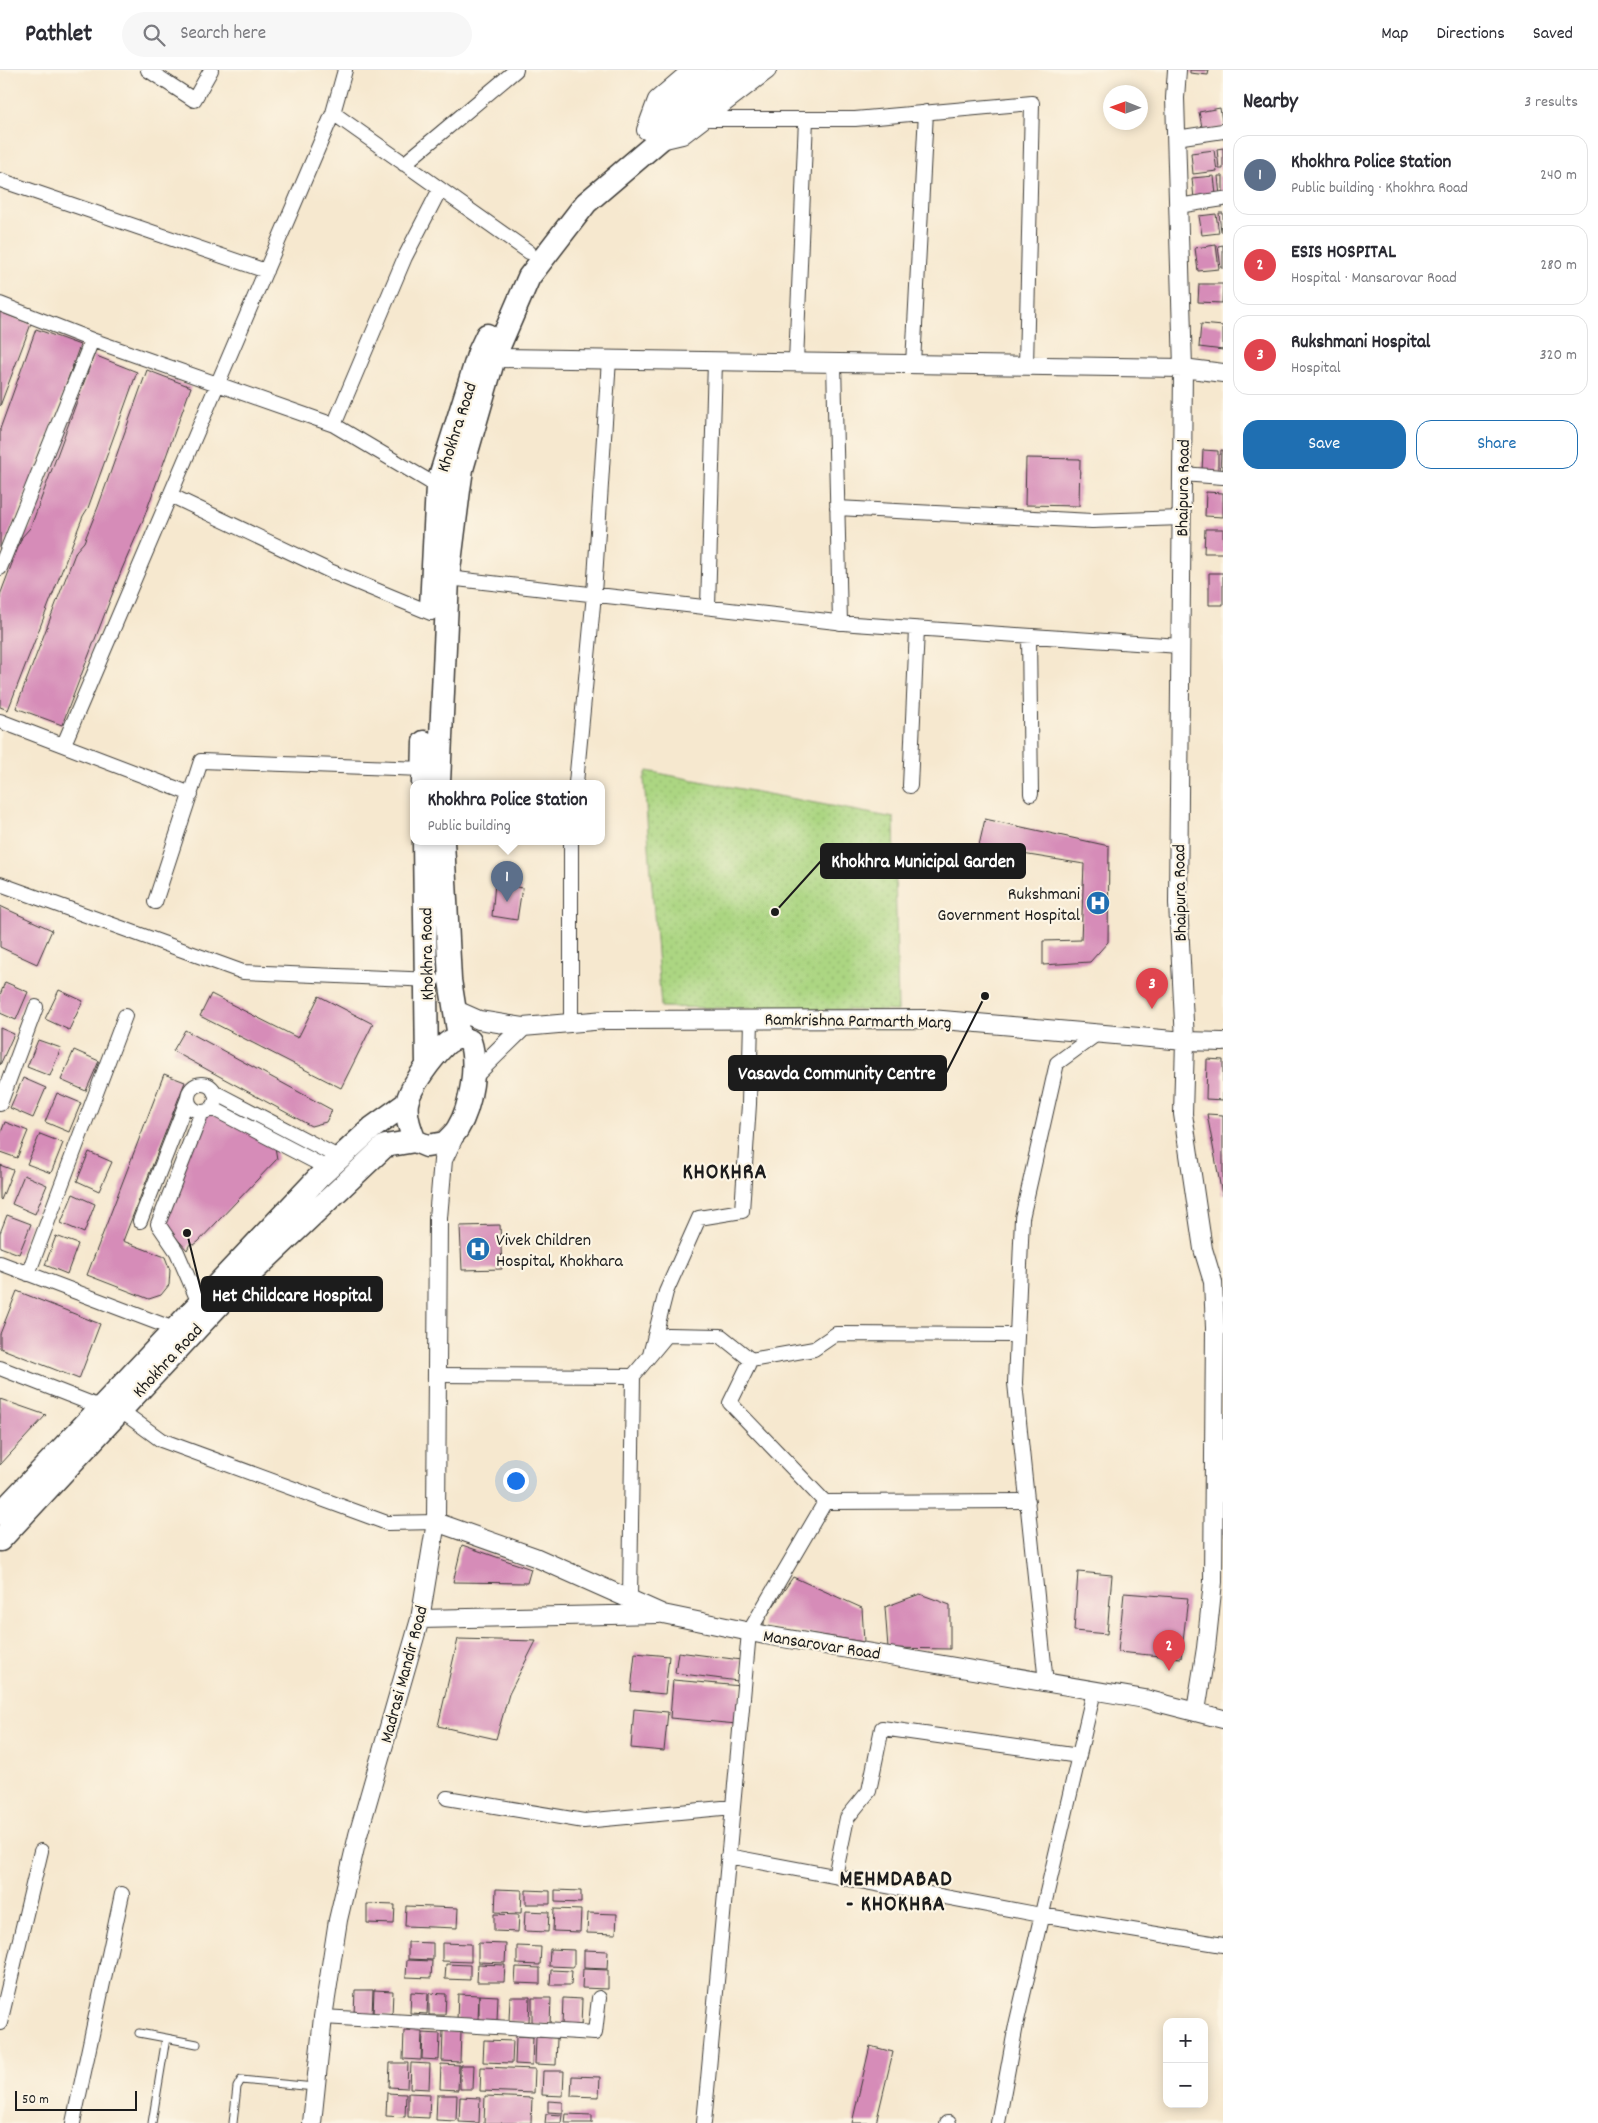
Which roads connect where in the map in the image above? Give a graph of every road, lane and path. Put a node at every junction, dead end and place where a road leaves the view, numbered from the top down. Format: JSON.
{"nodes":[{"id":1,"x":148,"y":70,"type":"edge"},
{"id":2,"x":211,"y":70,"type":"edge"},
{"id":3,"x":345,"y":70,"type":"edge"},
{"id":4,"x":516,"y":70,"type":"edge"},
{"id":5,"x":692,"y":70,"type":"edge"},
{"id":6,"x":716,"y":70,"type":"edge"},
{"id":7,"x":742,"y":70,"type":"edge"},
{"id":8,"x":767,"y":70,"type":"edge"},
{"id":9,"x":1177,"y":70,"type":"edge"},
{"id":10,"x":926,"y":112,"type":"junction"},
{"id":11,"x":333,"y":113,"type":"junction"},
{"id":12,"x":703,"y":119,"type":"junction"},
{"id":13,"x":806,"y":119,"type":"junction"},
{"id":14,"x":656,"y":131,"type":"junction"},
{"id":15,"x":1223,"y":131,"type":"edge"},
{"id":16,"x":1176,"y":138,"type":"junction"},
{"id":17,"x":404,"y":164,"type":"junction"},
{"id":18,"x":0,"y":180,"type":"edge"},
{"id":19,"x":440,"y":189,"type":"junction"},
{"id":20,"x":1223,"y":199,"type":"edge"},
{"id":21,"x":1178,"y":206,"type":"junction"},
{"id":22,"x":529,"y":252,"type":"junction"},
{"id":23,"x":266,"y":270,"type":"junction"},
{"id":24,"x":0,"y":304,"type":"edge"},
{"id":25,"x":92,"y":340,"type":"junction"},
{"id":26,"x":494,"y":358,"type":"junction"},
{"id":27,"x":609,"y":360,"type":"junction"},
{"id":28,"x":714,"y":361,"type":"junction"},
{"id":29,"x":796,"y":362,"type":"junction"},
{"id":30,"x":834,"y":363,"type":"junction"},
{"id":31,"x":913,"y":364,"type":"junction"},
{"id":32,"x":1026,"y":366,"type":"junction"},
{"id":33,"x":1183,"y":368,"type":"junction"},
{"id":34,"x":1223,"y":373,"type":"edge"},
{"id":35,"x":218,"y":383,"type":"junction"},
{"id":36,"x":334,"y":425,"type":"junction"},
{"id":37,"x":1182,"y":474,"type":"junction"},
{"id":38,"x":1223,"y":477,"type":"edge"},
{"id":39,"x":437,"y":486,"type":"junction"},
{"id":40,"x":459,"y":490,"type":"junction"},
{"id":41,"x":170,"y":495,"type":"junction"},
{"id":42,"x":837,"y":508,"type":"junction"},
{"id":43,"x":1182,"y":518,"type":"junction"},
{"id":44,"x":0,"y":568,"type":"edge"},
{"id":45,"x":448,"y":578,"type":"junction"},
{"id":46,"x":594,"y":594,"type":"junction"},
{"id":47,"x":708,"y":607,"type":"junction"},
{"id":48,"x":431,"y":612,"type":"junction"},
{"id":49,"x":840,"y":623,"type":"junction"},
{"id":50,"x":917,"y":628,"type":"junction"},
{"id":51,"x":1030,"y":636,"type":"junction"},
{"id":52,"x":1180,"y":646,"type":"junction"},
{"id":53,"x":0,"y":721,"type":"edge"},
{"id":54,"x":64,"y":744,"type":"junction"},
{"id":55,"x":423,"y":776,"type":"edge"},
{"id":56,"x":439,"y":780,"type":"edge"},
{"id":57,"x":576,"y":780,"type":"edge"},
{"id":58,"x":910,"y":786,"type":"dead end"},
{"id":59,"x":191,"y":794,"type":"junction"},
{"id":60,"x":1031,"y":794,"type":"dead end"},
{"id":61,"x":424,"y":845,"type":"edge"},
{"id":62,"x":442,"y":845,"type":"edge"},
{"id":63,"x":571,"y":845,"type":"edge"},
{"id":64,"x":0,"y":884,"type":"edge"},
{"id":65,"x":155,"y":902,"type":"dead end"},
{"id":66,"x":426,"y":980,"type":"junction"},
{"id":67,"x":450,"y":980,"type":"junction"},
{"id":68,"x":36,"y":1007,"type":"dead end"},
{"id":69,"x":454,"y":1009,"type":"junction"},
{"id":70,"x":125,"y":1016,"type":"dead end"},
{"id":71,"x":751,"y":1019,"type":"junction"},
{"id":72,"x":571,"y":1022,"type":"junction"},
{"id":73,"x":523,"y":1027,"type":"junction"},
{"id":74,"x":1098,"y":1033,"type":"junction"},
{"id":75,"x":458,"y":1037,"type":"junction"},
{"id":76,"x":1185,"y":1041,"type":"junction"},
{"id":77,"x":1223,"y":1042,"type":"edge"},
{"id":78,"x":428,"y":1066,"type":"junction"},
{"id":79,"x":474,"y":1075,"type":"junction"},
{"id":80,"x":214,"y":1092,"type":"junction"},
{"id":81,"x":188,"y":1098,"type":"junction"},
{"id":82,"x":407,"y":1103,"type":"junction"},
{"id":83,"x":0,"y":1104,"type":"edge"},
{"id":84,"x":207,"y":1110,"type":"junction"},
{"id":85,"x":458,"y":1128,"type":"junction"},
{"id":86,"x":421,"y":1143,"type":"junction"},
{"id":87,"x":334,"y":1163,"type":"junction"},
{"id":88,"x":438,"y":1218,"type":"junction"},
{"id":89,"x":140,"y":1221,"type":"dead end"},
{"id":90,"x":0,"y":1263,"type":"edge"},
{"id":91,"x":28,"y":1274,"type":"junction"},
{"id":92,"x":199,"y":1303,"type":"junction"},
{"id":93,"x":174,"y":1329,"type":"junction"},
{"id":94,"x":1015,"y":1335,"type":"junction"},
{"id":95,"x":650,"y":1355,"type":"junction"},
{"id":96,"x":751,"y":1360,"type":"junction"},
{"id":97,"x":0,"y":1368,"type":"edge"},
{"id":98,"x":437,"y":1375,"type":"junction"},
{"id":99,"x":633,"y":1376,"type":"junction"},
{"id":100,"x":110,"y":1409,"type":"junction"},
{"id":101,"x":1028,"y":1501,"type":"junction"},
{"id":102,"x":825,"y":1502,"type":"junction"},
{"id":103,"x":0,"y":1514,"type":"edge"},
{"id":104,"x":1218,"y":1514,"type":"edge"},
{"id":105,"x":436,"y":1522,"type":"junction"},
{"id":106,"x":0,"y":1540,"type":"edge"},
{"id":107,"x":630,"y":1599,"type":"junction"},
{"id":108,"x":663,"y":1614,"type":"junction"},
{"id":109,"x":420,"y":1619,"type":"junction"},
{"id":110,"x":749,"y":1632,"type":"junction"},
{"id":111,"x":1046,"y":1683,"type":"junction"},
{"id":112,"x":1094,"y":1691,"type":"junction"},
{"id":113,"x":1196,"y":1711,"type":"junction"},
{"id":114,"x":1223,"y":1719,"type":"edge"},
{"id":115,"x":1079,"y":1756,"type":"junction"},
{"id":116,"x":447,"y":1798,"type":"dead end"},
{"id":117,"x":733,"y":1807,"type":"junction"},
{"id":118,"x":41,"y":1851,"type":"dead end"},
{"id":119,"x":728,"y":1856,"type":"junction"},
{"id":120,"x":835,"y":1876,"type":"junction"},
{"id":121,"x":122,"y":1894,"type":"dead end"},
{"id":122,"x":1041,"y":1915,"type":"junction"},
{"id":123,"x":1223,"y":1945,"type":"edge"},
{"id":124,"x":599,"y":1998,"type":"dead end"},
{"id":125,"x":323,"y":2017,"type":"junction"},
{"id":126,"x":0,"y":2023,"type":"edge"},
{"id":127,"x":139,"y":2033,"type":"dead end"},
{"id":128,"x":166,"y":2038,"type":"junction"},
{"id":129,"x":197,"y":2044,"type":"dead end"},
{"id":130,"x":315,"y":2088,"type":"junction"},
{"id":131,"x":73,"y":2123,"type":"edge"},
{"id":132,"x":152,"y":2123,"type":"edge"},
{"id":133,"x":233,"y":2123,"type":"edge"},
{"id":134,"x":312,"y":2123,"type":"edge"},
{"id":135,"x":704,"y":2123,"type":"edge"},
{"id":136,"x":998,"y":2123,"type":"edge"}],
"edges":[{"from":1,"to":2,"type":"street"},
{"from":3,"to":11,"type":"street"},
{"from":4,"to":17,"type":"street"},
{"from":5,"to":14,"type":"street"},
{"from":6,"to":14,"type":"main road"},
{"from":7,"to":14,"type":"main road"},
{"from":8,"to":12,"type":"street"},
{"from":9,"to":16,"type":"street","name":"Bhaipura Road"},
{"from":10,"to":13,"type":"street"},
{"from":10,"to":31,"type":"street"},
{"from":10,"to":32,"type":"street"},
{"from":11,"to":17,"type":"street"},
{"from":11,"to":23,"type":"street"},
{"from":12,"to":13,"type":"street"},
{"from":12,"to":14,"type":"street"},
{"from":13,"to":29,"type":"street"},
{"from":14,"to":22,"type":"main road","name":"Khokhra Road"},
{"from":14,"to":26,"type":"main road","name":"Khokhra Road"},
{"from":15,"to":16,"type":"street"},
{"from":16,"to":21,"type":"street","name":"Bhaipura Road"},
{"from":17,"to":19,"type":"street"},
{"from":18,"to":23,"type":"street"},
{"from":19,"to":22,"type":"street"},
{"from":19,"to":36,"type":"street"},
{"from":20,"to":21,"type":"street"},
{"from":21,"to":33,"type":"street","name":"Bhaipura Road"},
{"from":22,"to":39,"type":"main road","name":"Khokhra Road"},
{"from":23,"to":35,"type":"street"},
{"from":24,"to":25,"type":"street"},
{"from":25,"to":35,"type":"street"},
{"from":25,"to":44,"type":"street"},
{"from":26,"to":27,"type":"street"},
{"from":26,"to":40,"type":"main road","name":"Khokhra Road"},
{"from":27,"to":28,"type":"street"},
{"from":27,"to":46,"type":"street"},
{"from":28,"to":29,"type":"street"},
{"from":28,"to":47,"type":"street"},
{"from":29,"to":30,"type":"street"},
{"from":30,"to":31,"type":"street"},
{"from":30,"to":42,"type":"street"},
{"from":31,"to":32,"type":"street"},
{"from":32,"to":33,"type":"street"},
{"from":33,"to":34,"type":"street"},
{"from":33,"to":37,"type":"street","name":"Bhaipura Road"},
{"from":35,"to":36,"type":"street"},
{"from":35,"to":41,"type":"street"},
{"from":36,"to":39,"type":"street"},
{"from":37,"to":38,"type":"street"},
{"from":37,"to":43,"type":"street","name":"Bhaipura Road"},
{"from":39,"to":40,"type":"street"},
{"from":39,"to":48,"type":"main road","name":"Khokhra Road"},
{"from":40,"to":45,"type":"main road","name":"Khokhra Road"},
{"from":41,"to":48,"type":"street"},
{"from":41,"to":54,"type":"street"},
{"from":42,"to":43,"type":"street"},
{"from":42,"to":49,"type":"street"},
{"from":43,"to":52,"type":"street","name":"Bhaipura Road"},
{"from":45,"to":46,"type":"street"},
{"from":45,"to":56,"type":"main road","name":"Khokhra Road"},
{"from":46,"to":47,"type":"street"},
{"from":46,"to":57,"type":"street"},
{"from":47,"to":49,"type":"street"},
{"from":48,"to":55,"type":"main road","name":"Khokhra Road"},
{"from":49,"to":50,"type":"street"},
{"from":50,"to":51,"type":"street"},
{"from":50,"to":58,"type":"street"},
{"from":51,"to":52,"type":"street"},
{"from":51,"to":60,"type":"street"},
{"from":52,"to":76,"type":"street","name":"Bhaipura Road"},
{"from":53,"to":54,"type":"street"},
{"from":54,"to":59,"type":"street"},
{"from":55,"to":59,"type":"street"},
{"from":59,"to":65,"type":"street"},
{"from":61,"to":66,"type":"main road","name":"Khokhra Road"},
{"from":62,"to":67,"type":"main road","name":"Khokhra Road"},
{"from":63,"to":72,"type":"street"},
{"from":64,"to":66,"type":"street"},
{"from":66,"to":67,"type":"street"},
{"from":66,"to":78,"type":"main road","name":"Khokhra Road"},
{"from":67,"to":69,"type":"main road","name":"Khokhra Road"},
{"from":68,"to":83,"type":"street"},
{"from":69,"to":73,"type":"street","name":"Ramkrishna Parmarth Marg"},
{"from":69,"to":75,"type":"main road","name":"Khokhra Road"},
{"from":70,"to":91,"type":"street"},
{"from":71,"to":72,"type":"street","name":"Ramkrishna Parmarth Marg"},
{"from":71,"to":74,"type":"street","name":"Ramkrishna Parmarth Marg"},
{"from":71,"to":95,"type":"street"},
{"from":72,"to":73,"type":"street","name":"Ramkrishna Parmarth Marg"},
{"from":73,"to":79,"type":"street"},
{"from":74,"to":76,"type":"street","name":"Ramkrishna Parmarth Marg"},
{"from":74,"to":94,"type":"street"},
{"from":75,"to":78,"type":"main road"},
{"from":75,"to":79,"type":"main road"},
{"from":76,"to":77,"type":"street","name":"Ramkrishna Parmarth Marg"},
{"from":76,"to":104,"type":"street","name":"Bhaipura Road"},
{"from":78,"to":82,"type":"main road"},
{"from":79,"to":85,"type":"main road"},
{"from":80,"to":81,"type":"street"},
{"from":80,"to":84,"type":"street"},
{"from":80,"to":87,"type":"street"},
{"from":81,"to":84,"type":"street"},
{"from":81,"to":89,"type":"street"},
{"from":82,"to":86,"type":"main road"},
{"from":82,"to":87,"type":"main road","name":"Khokhra Road"},
{"from":84,"to":87,"type":"street"},
{"from":84,"to":92,"type":"street"},
{"from":85,"to":86,"type":"main road","name":"Khokhra Road"},
{"from":85,"to":88,"type":"street"},
{"from":86,"to":88,"type":"street"},
{"from":86,"to":100,"type":"main road","name":"Khokhra Road"},
{"from":87,"to":92,"type":"main road","name":"Khokhra Road"},
{"from":88,"to":98,"type":"street","name":"Madrasi Mandir Road"},
{"from":90,"to":91,"type":"street"},
{"from":91,"to":93,"type":"street"},
{"from":92,"to":93,"type":"main road","name":"Khokhra Road"},
{"from":93,"to":100,"type":"main road","name":"Khokhra Road"},
{"from":94,"to":96,"type":"street"},
{"from":94,"to":101,"type":"street"},
{"from":95,"to":96,"type":"street"},
{"from":95,"to":99,"type":"street"},
{"from":96,"to":102,"type":"street"},
{"from":97,"to":100,"type":"street"},
{"from":98,"to":99,"type":"street"},
{"from":98,"to":105,"type":"street","name":"Madrasi Mandir Road"},
{"from":99,"to":107,"type":"street"},
{"from":100,"to":103,"type":"main road","name":"Khokhra Road"},
{"from":100,"to":105,"type":"street"},
{"from":100,"to":106,"type":"main road","name":"Khokhra Road"},
{"from":101,"to":102,"type":"street"},
{"from":101,"to":111,"type":"street"},
{"from":102,"to":110,"type":"street"},
{"from":104,"to":113,"type":"street","name":"Bhaipura Road"},
{"from":105,"to":107,"type":"street","name":"Mansarovar Road"},
{"from":105,"to":109,"type":"street","name":"Madrasi Mandir Road"},
{"from":107,"to":108,"type":"street","name":"Mansarovar Road"},
{"from":108,"to":109,"type":"street"},
{"from":108,"to":110,"type":"street","name":"Mansarovar Road"},
{"from":109,"to":125,"type":"street","name":"Madrasi Mandir Road"},
{"from":110,"to":111,"type":"street","name":"Mansarovar Road"},
{"from":110,"to":117,"type":"street"},
{"from":111,"to":112,"type":"street","name":"Mansarovar Road"},
{"from":112,"to":113,"type":"street","name":"Mansarovar Road"},
{"from":112,"to":115,"type":"street"},
{"from":113,"to":114,"type":"street","name":"Mansarovar Road"},
{"from":115,"to":120,"type":"street"},
{"from":115,"to":122,"type":"street"},
{"from":116,"to":117,"type":"street"},
{"from":117,"to":119,"type":"street"},
{"from":118,"to":126,"type":"street"},
{"from":119,"to":120,"type":"street"},
{"from":119,"to":135,"type":"street"},
{"from":120,"to":122,"type":"street"},
{"from":121,"to":131,"type":"street"},
{"from":122,"to":123,"type":"street"},
{"from":122,"to":136,"type":"street"},
{"from":124,"to":125,"type":"street"},
{"from":125,"to":130,"type":"street","name":"Madrasi Mandir Road"},
{"from":127,"to":128,"type":"lane"},
{"from":128,"to":129,"type":"lane"},
{"from":128,"to":132,"type":"lane"},
{"from":130,"to":133,"type":"lane"},
{"from":130,"to":134,"type":"street","name":"Madrasi Mandir Road"}]}
